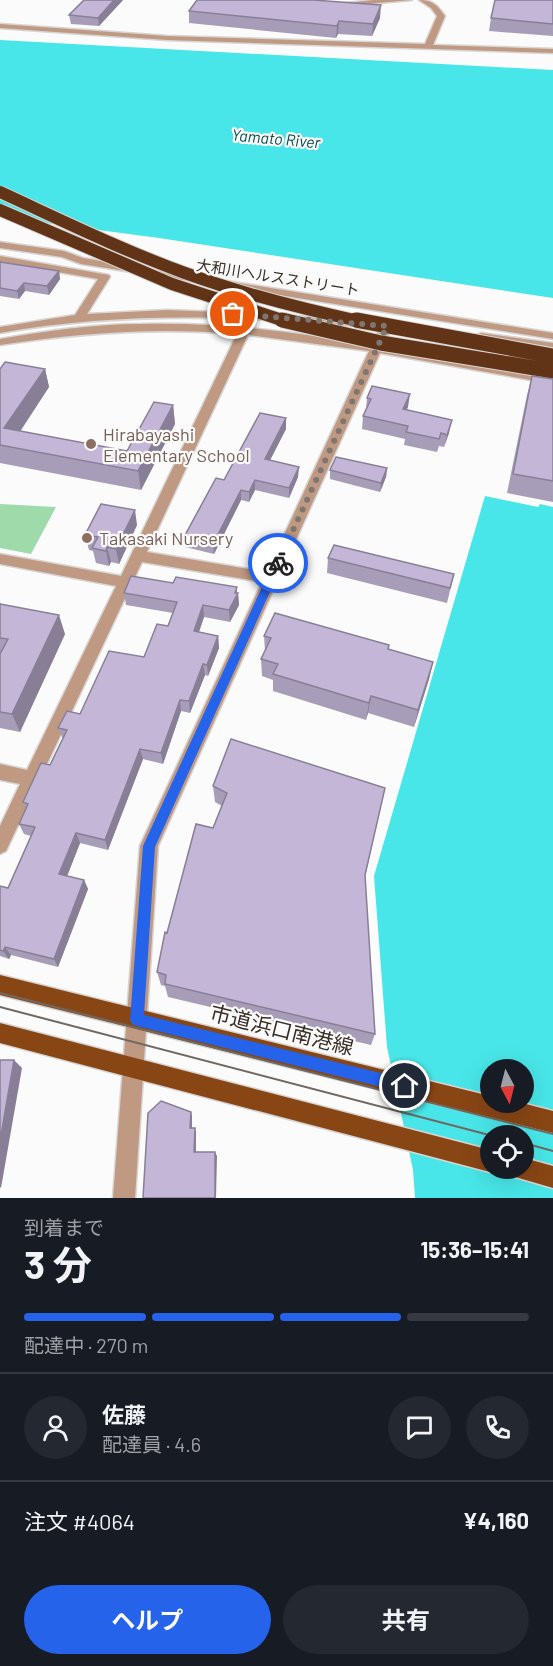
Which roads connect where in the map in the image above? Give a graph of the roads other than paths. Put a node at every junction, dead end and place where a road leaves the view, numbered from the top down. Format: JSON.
{"nodes":[{"id":1,"x":408,"y":0,"type":"edge"},
{"id":2,"x":423,"y":0,"type":"edge"},
{"id":3,"x":338,"y":3,"type":"edge"},
{"id":4,"x":0,"y":26,"type":"edge"},
{"id":5,"x":428,"y":47,"type":"junction"},
{"id":6,"x":553,"y":51,"type":"edge"},
{"id":7,"x":0,"y":192,"type":"edge"},
{"id":8,"x":0,"y":210,"type":"edge"},
{"id":9,"x":0,"y":245,"type":"edge"},
{"id":10,"x":0,"y":259,"type":"edge"},
{"id":11,"x":79,"y":318,"type":"junction"},
{"id":12,"x":387,"y":326,"type":"junction"},
{"id":13,"x":0,"y":330,"type":"edge"},
{"id":14,"x":245,"y":330,"type":"junction"},
{"id":15,"x":553,"y":336,"type":"edge"},
{"id":16,"x":0,"y":342,"type":"edge"},
{"id":17,"x":553,"y":347,"type":"edge"},
{"id":18,"x":377,"y":350,"type":"junction"},
{"id":19,"x":553,"y":356,"type":"edge"},
{"id":20,"x":553,"y":371,"type":"edge"},
{"id":21,"x":553,"y":380,"type":"edge"},
{"id":22,"x":137,"y":556,"type":"junction"},
{"id":23,"x":0,"y":559,"type":"edge"},
{"id":24,"x":271,"y":578,"type":"junction"},
{"id":25,"x":125,"y":582,"type":"junction"},
{"id":26,"x":0,"y":772,"type":"edge"},
{"id":27,"x":31,"y":779,"type":"junction"},
{"id":28,"x":0,"y":845,"type":"edge"},
{"id":29,"x":0,"y":985,"type":"edge"},
{"id":30,"x":137,"y":1020,"type":"junction"},
{"id":31,"x":0,"y":1033,"type":"edge"},
{"id":32,"x":134,"y":1068,"type":"junction"},
{"id":33,"x":553,"y":1122,"type":"edge"},
{"id":34,"x":480,"y":1158,"type":"edge"},
{"id":35,"x":534,"y":1172,"type":"edge"},
{"id":36,"x":553,"y":1177,"type":"edge"},
{"id":37,"x":124,"y":1198,"type":"edge"}],
"edges":[{"from":1,"to":3,"type":"street"},
{"from":2,"to":5,"type":"street"},
{"from":4,"to":5,"type":"street"},
{"from":5,"to":6,"type":"street"},
{"from":7,"to":19,"type":"highway","bridge":true},
{"from":8,"to":20,"type":"highway","bridge":true},
{"from":9,"to":15,"type":"street","name":"大和川ヘルスストリート"},
{"from":10,"to":11,"type":"street"},
{"from":11,"to":12,"type":"street"},
{"from":11,"to":13,"type":"street"},
{"from":12,"to":17,"type":"street"},
{"from":12,"to":18,"type":"street"},
{"from":14,"to":16,"type":"street"},
{"from":14,"to":18,"type":"street"},
{"from":14,"to":22,"type":"street"},
{"from":18,"to":21,"type":"street"},
{"from":18,"to":24,"type":"street"},
{"from":22,"to":24,"type":"street"},
{"from":22,"to":25,"type":"street"},
{"from":23,"to":25,"type":"street"},
{"from":24,"to":30,"type":"street"},
{"from":25,"to":27,"type":"street"},
{"from":26,"to":27,"type":"street"},
{"from":27,"to":28,"type":"street"},
{"from":29,"to":30,"type":"main road","name":"市道浜口南港線"},
{"from":30,"to":32,"type":"street"},
{"from":30,"to":33,"type":"main road","name":"市道浜口南港線"},
{"from":31,"to":32,"type":"main road"},
{"from":32,"to":34,"type":"main road"},
{"from":32,"to":37,"type":"street"},
{"from":35,"to":36,"type":"main road"}]}
